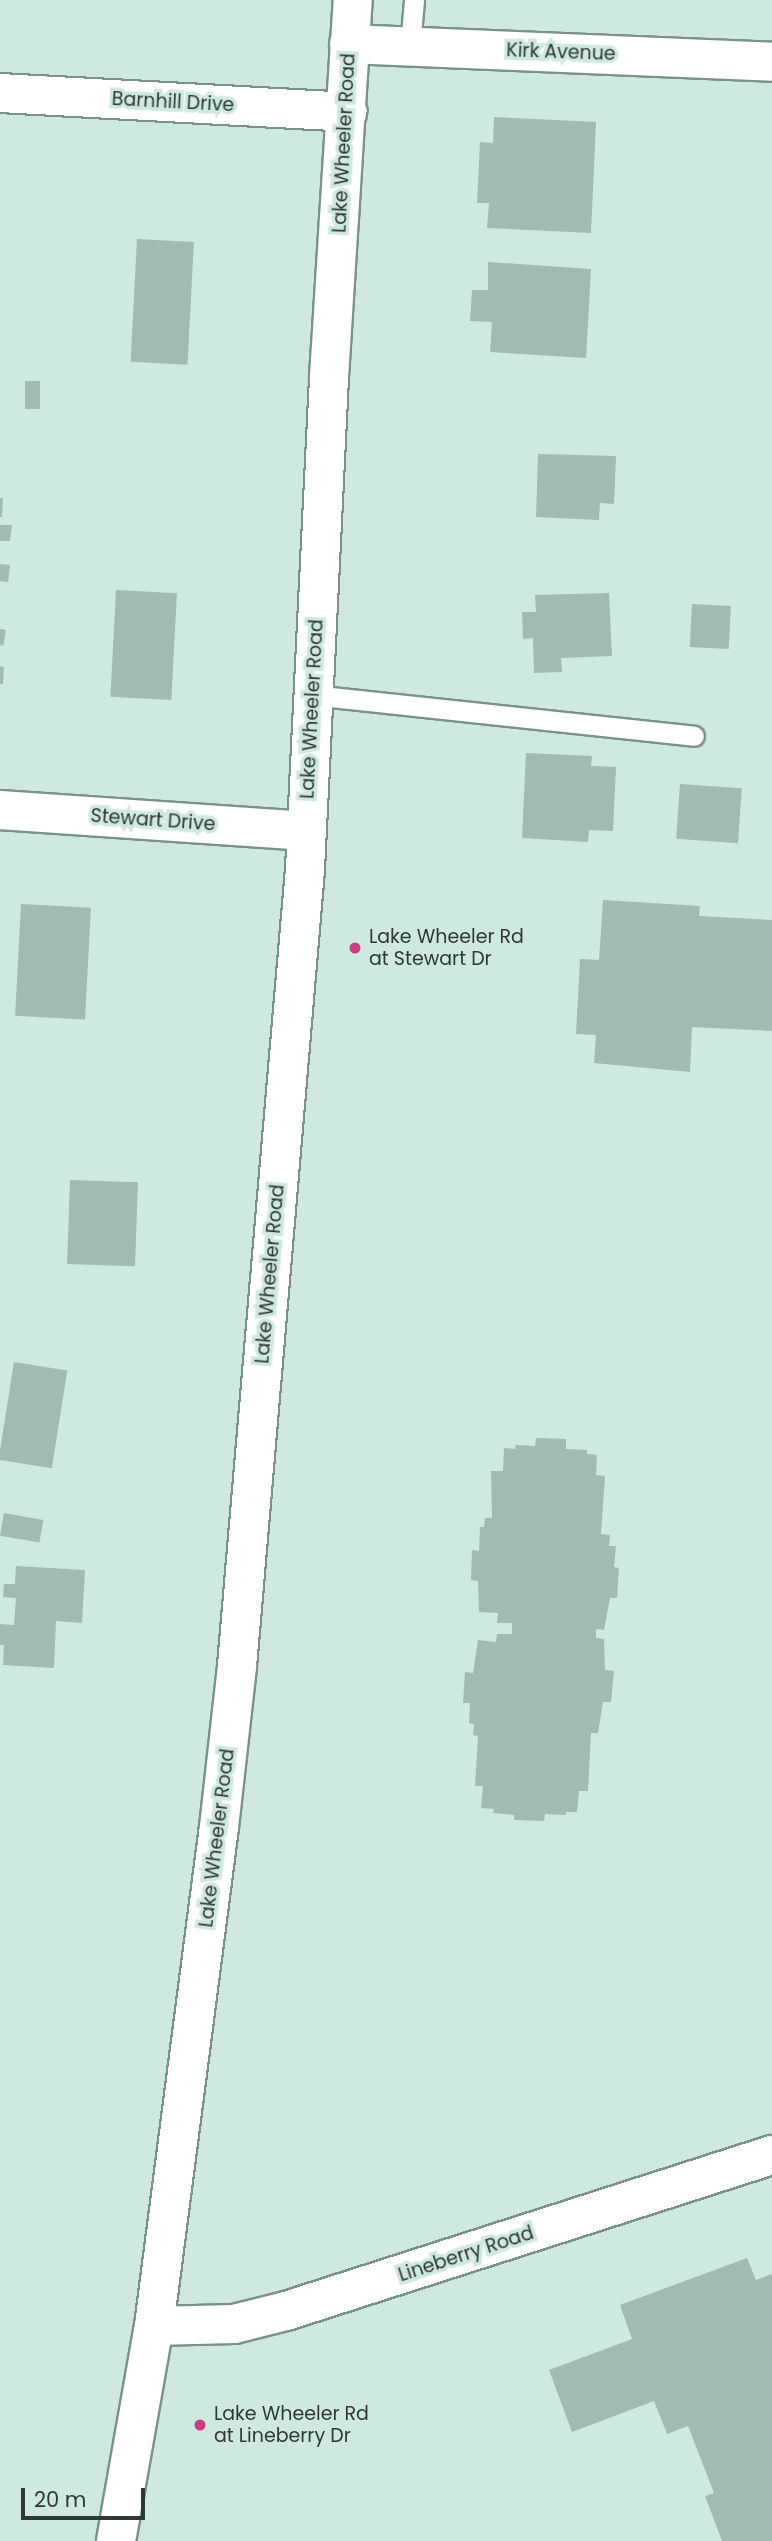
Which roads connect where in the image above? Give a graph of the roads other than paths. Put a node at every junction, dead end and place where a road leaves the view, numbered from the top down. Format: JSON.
{"nodes":[{"id":1,"x":353,"y":0,"type":"edge"},
{"id":2,"x":414,"y":0,"type":"edge"},
{"id":3,"x":349,"y":44,"type":"junction"},
{"id":4,"x":411,"y":46,"type":"junction"},
{"id":5,"x":772,"y":62,"type":"edge"},
{"id":6,"x":0,"y":93,"type":"edge"},
{"id":7,"x":347,"y":111,"type":"junction"},
{"id":8,"x":312,"y":695,"type":"junction"},
{"id":9,"x":694,"y":736,"type":"dead end"},
{"id":10,"x":0,"y":810,"type":"edge"},
{"id":11,"x":306,"y":831,"type":"junction"},
{"id":12,"x":772,"y":2155,"type":"edge"},
{"id":13,"x":154,"y":2326,"type":"junction"},
{"id":14,"x":116,"y":2541,"type":"edge"}],
"edges":[{"from":1,"to":3,"type":"main road","name":"Lake Wheeler Road"},
{"from":2,"to":4,"type":"lane"},
{"from":3,"to":4,"type":"main road","name":"Kirk Avenue"},
{"from":3,"to":7,"type":"main road","name":"Lake Wheeler Road"},
{"from":4,"to":5,"type":"main road","name":"Kirk Avenue"},
{"from":6,"to":7,"type":"main road","name":"Barnhill Drive"},
{"from":7,"to":8,"type":"main road","name":"Lake Wheeler Road"},
{"from":8,"to":9,"type":"lane"},
{"from":8,"to":11,"type":"main road","name":"Lake Wheeler Road"},
{"from":10,"to":11,"type":"main road","name":"Stewart Drive"},
{"from":11,"to":13,"type":"main road","name":"Lake Wheeler Road"},
{"from":12,"to":13,"type":"main road","name":"Lineberry Road"},
{"from":13,"to":14,"type":"main road","name":"Lake Wheeler Road"}]}
